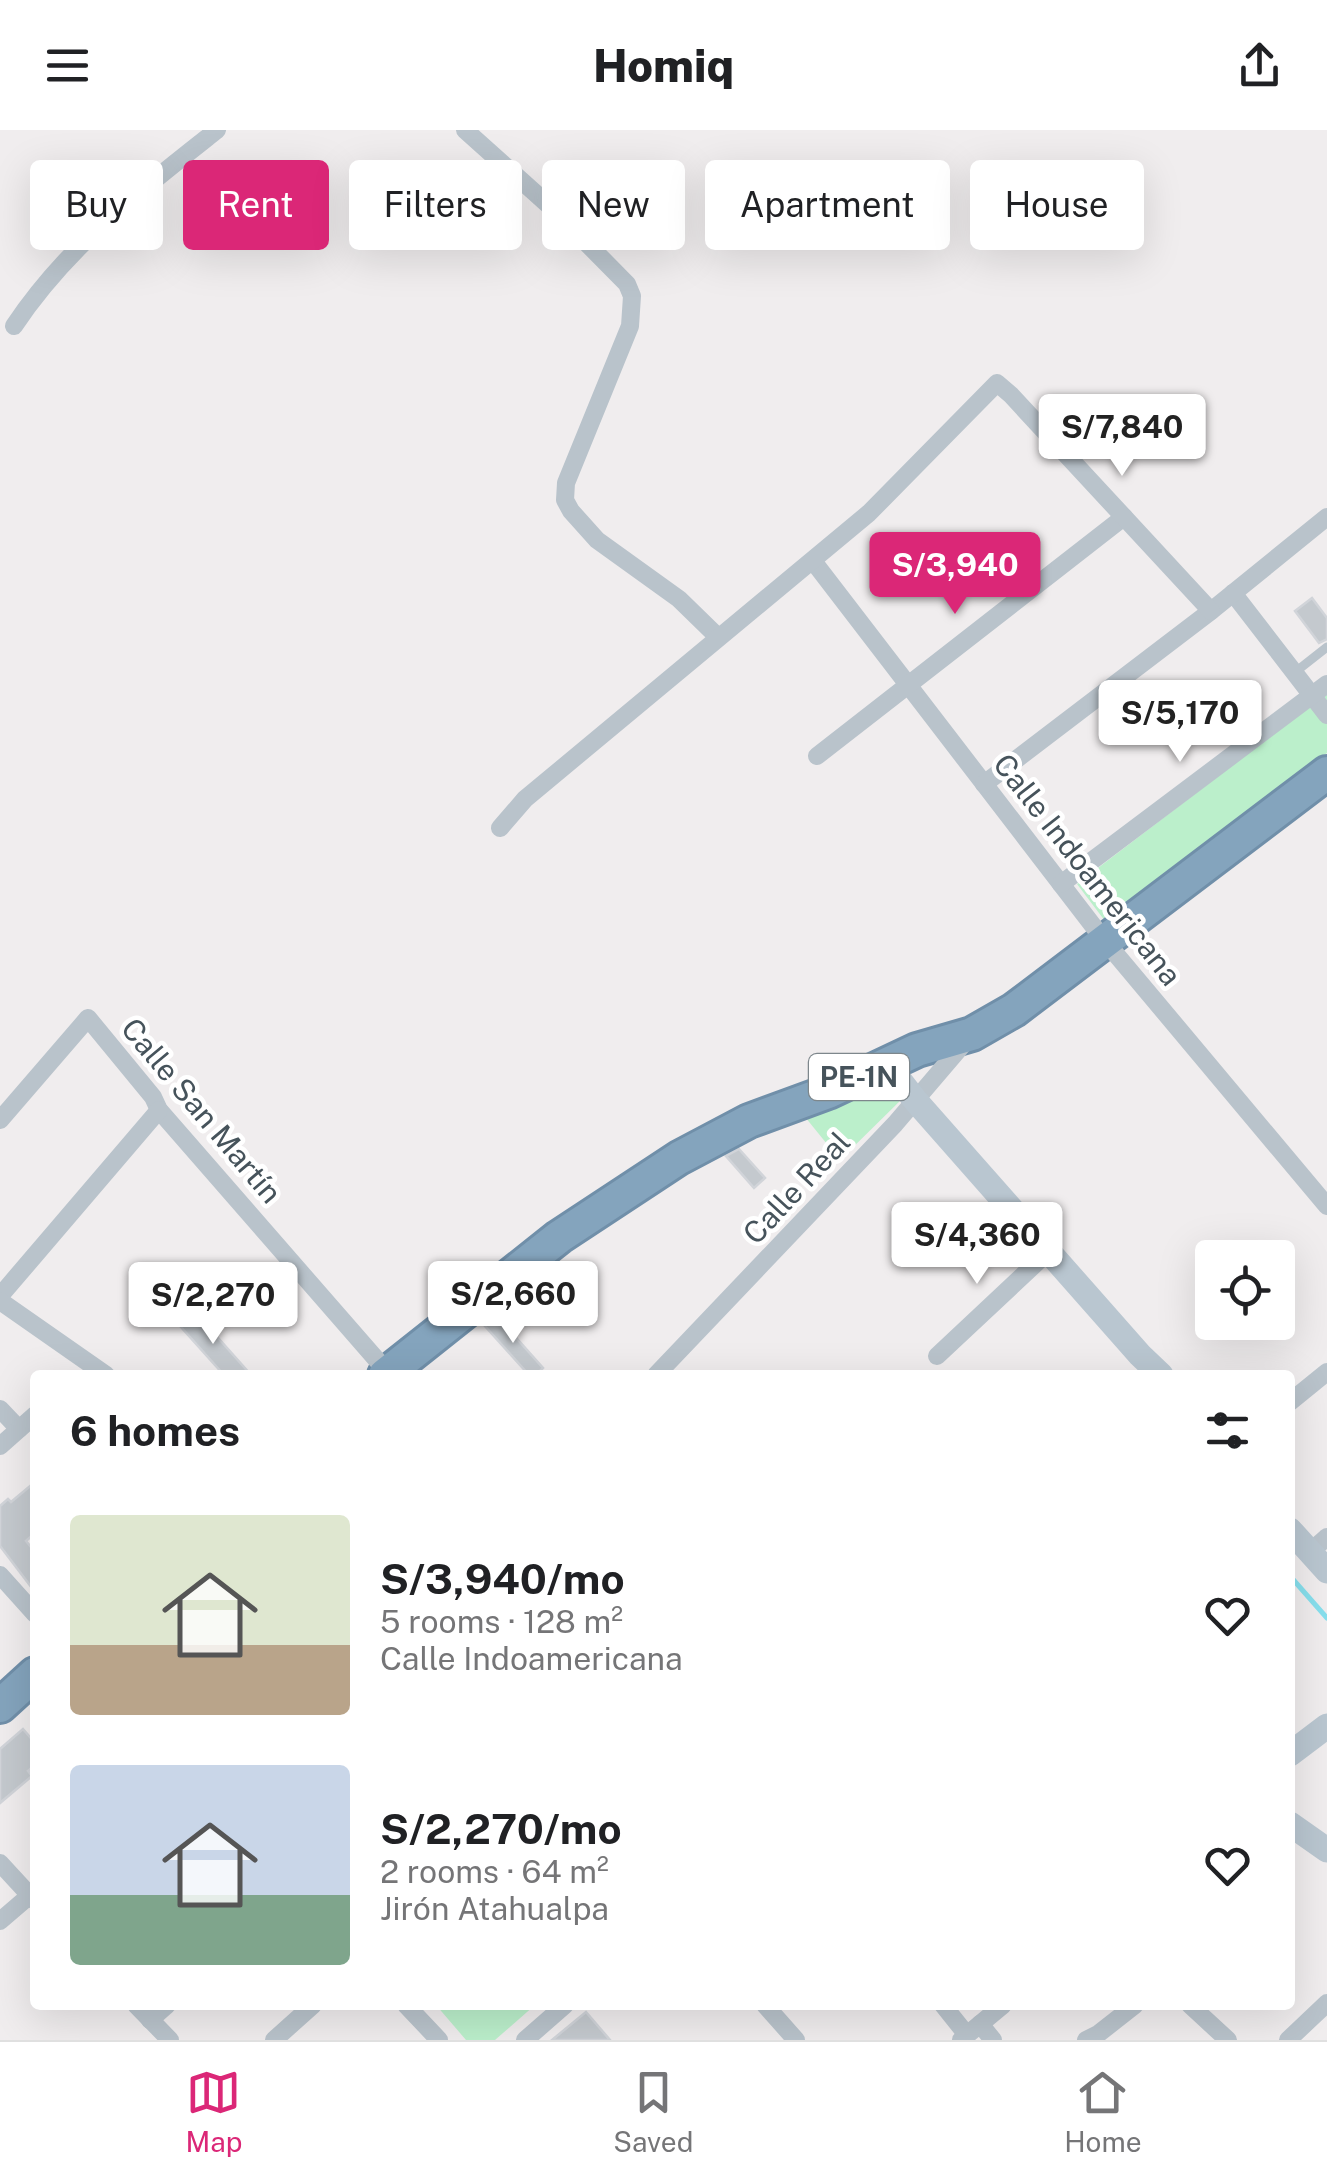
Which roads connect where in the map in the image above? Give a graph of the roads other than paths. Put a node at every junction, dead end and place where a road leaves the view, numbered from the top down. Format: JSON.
{"nodes":[{"id":1,"x":217,"y":130,"type":"edge"},
{"id":2,"x":465,"y":130,"type":"edge"},
{"id":3,"x":14,"y":326,"type":"dead end"},
{"id":4,"x":1124,"y":517,"type":"junction"},
{"id":5,"x":1327,"y":517,"type":"edge"},
{"id":6,"x":813,"y":561,"type":"junction"},
{"id":7,"x":1234,"y":593,"type":"junction"},
{"id":8,"x":1211,"y":611,"type":"junction"},
{"id":9,"x":718,"y":636,"type":"junction"},
{"id":10,"x":1327,"y":647,"type":"edge"},
{"id":11,"x":1294,"y":672,"type":"junction"},
{"id":12,"x":907,"y":684,"type":"junction"},
{"id":13,"x":1319,"y":690,"type":"edge"},
{"id":14,"x":1327,"y":715,"type":"edge"},
{"id":15,"x":817,"y":756,"type":"dead end"},
{"id":16,"x":1327,"y":772,"type":"edge"},
{"id":17,"x":984,"y":784,"type":"junction"},
{"id":18,"x":500,"y":828,"type":"dead end"},
{"id":19,"x":1061,"y":884,"type":"junction"},
{"id":20,"x":1104,"y":940,"type":"junction"},
{"id":21,"x":972,"y":1034,"type":"junction"},
{"id":22,"x":887,"y":1064,"type":"junction"},
{"id":23,"x":915,"y":1100,"type":"junction"},
{"id":24,"x":159,"y":1110,"type":"junction"},
{"id":25,"x":0,"y":1120,"type":"edge"},
{"id":26,"x":1327,"y":1206,"type":"edge"},
{"id":27,"x":1049,"y":1252,"type":"junction"},
{"id":28,"x":0,"y":1298,"type":"edge"},
{"id":29,"x":938,"y":1356,"type":"dead end"},
{"id":30,"x":99,"y":1370,"type":"edge"},
{"id":31,"x":384,"y":1370,"type":"edge"},
{"id":32,"x":392,"y":1370,"type":"edge"},
{"id":33,"x":670,"y":1370,"type":"edge"},
{"id":34,"x":1156,"y":1370,"type":"edge"},
{"id":35,"x":1327,"y":1372,"type":"edge"},
{"id":36,"x":1295,"y":1398,"type":"edge"},
{"id":37,"x":0,"y":1409,"type":"edge"},
{"id":38,"x":30,"y":1419,"type":"edge"},
{"id":39,"x":19,"y":1429,"type":"junction"},
{"id":40,"x":0,"y":1446,"type":"edge"},
{"id":41,"x":1295,"y":1534,"type":"edge"},
{"id":42,"x":1321,"y":1553,"type":"edge"},
{"id":43,"x":0,"y":1574,"type":"edge"},
{"id":44,"x":30,"y":1608,"type":"edge"},
{"id":45,"x":30,"y":1679,"type":"edge"},
{"id":46,"x":0,"y":1706,"type":"edge"},
{"id":47,"x":1327,"y":1726,"type":"edge"},
{"id":48,"x":1295,"y":1750,"type":"edge"},
{"id":49,"x":1295,"y":1828,"type":"edge"},
{"id":50,"x":1327,"y":1850,"type":"edge"},
{"id":51,"x":0,"y":1863,"type":"edge"},
{"id":52,"x":30,"y":1893,"type":"edge"},
{"id":53,"x":30,"y":1898,"type":"edge"},
{"id":54,"x":0,"y":1921,"type":"edge"},
{"id":55,"x":1327,"y":2003,"type":"edge"},
{"id":56,"x":141,"y":2010,"type":"edge"},
{"id":57,"x":161,"y":2010,"type":"edge"},
{"id":58,"x":307,"y":2010,"type":"edge"},
{"id":59,"x":411,"y":2010,"type":"edge"},
{"id":60,"x":559,"y":2010,"type":"edge"},
{"id":61,"x":769,"y":2010,"type":"edge"},
{"id":62,"x":948,"y":2010,"type":"edge"},
{"id":63,"x":997,"y":2010,"type":"edge"},
{"id":64,"x":1129,"y":2010,"type":"edge"},
{"id":65,"x":1195,"y":2010,"type":"edge"},
{"id":66,"x":150,"y":2020,"type":"junction"},
{"id":67,"x":970,"y":2033,"type":"edge"},
{"id":68,"x":170,"y":2040,"type":"edge"},
{"id":69,"x":274,"y":2040,"type":"edge"},
{"id":70,"x":438,"y":2040,"type":"edge"},
{"id":71,"x":526,"y":2040,"type":"edge"},
{"id":72,"x":796,"y":2040,"type":"edge"},
{"id":73,"x":993,"y":2040,"type":"edge"},
{"id":74,"x":1086,"y":2040,"type":"edge"},
{"id":75,"x":1228,"y":2040,"type":"edge"},
{"id":76,"x":1288,"y":2040,"type":"edge"}],
"edges":[{"from":1,"to":3,"type":"street"},
{"from":2,"to":9,"type":"street"},
{"from":4,"to":6,"type":"street"},
{"from":4,"to":8,"type":"street"},
{"from":4,"to":12,"type":"street"},
{"from":5,"to":7,"type":"street"},
{"from":6,"to":9,"type":"street"},
{"from":6,"to":12,"type":"street","name":"Calle Indoamericana"},
{"from":7,"to":8,"type":"street"},
{"from":7,"to":11,"type":"street"},
{"from":8,"to":17,"type":"street"},
{"from":9,"to":18,"type":"street"},
{"from":10,"to":11,"type":"lane"},
{"from":11,"to":13,"type":"street"},
{"from":12,"to":15,"type":"street"},
{"from":12,"to":17,"type":"street","name":"Calle Indoamericana"},
{"from":13,"to":14,"type":"street"},
{"from":13,"to":19,"type":"street"},
{"from":16,"to":20,"type":"highway","number":"PE-1N"},
{"from":17,"to":19,"type":"street","name":"Calle Indoamericana"},
{"from":19,"to":20,"type":"street","name":"Calle Indoamericana"},
{"from":20,"to":21,"type":"highway","number":"PE-1N"},
{"from":20,"to":26,"type":"street","name":"Calle Indoamericana"},
{"from":21,"to":22,"type":"highway","number":"PE-1N"},
{"from":21,"to":23,"type":"street","name":"Calle Real"},
{"from":22,"to":23,"type":"street"},
{"from":22,"to":32,"type":"highway","number":"PE-1N"},
{"from":23,"to":27,"type":"street"},
{"from":23,"to":33,"type":"street","name":"Calle Real"},
{"from":24,"to":25,"type":"street","name":"Calle San Martín"},
{"from":24,"to":28,"type":"street"},
{"from":24,"to":31,"type":"street","name":"Calle San Martín"},
{"from":27,"to":29,"type":"street"},
{"from":27,"to":34,"type":"street"},
{"from":28,"to":30,"type":"street"},
{"from":35,"to":36,"type":"street"},
{"from":37,"to":39,"type":"street"},
{"from":38,"to":39,"type":"street"},
{"from":39,"to":40,"type":"street"},
{"from":41,"to":42,"type":"street"},
{"from":43,"to":44,"type":"street"},
{"from":45,"to":46,"type":"highway"},
{"from":47,"to":48,"type":"street"},
{"from":49,"to":50,"type":"street"},
{"from":51,"to":52,"type":"street"},
{"from":53,"to":54,"type":"street"},
{"from":55,"to":76,"type":"street"},
{"from":56,"to":66,"type":"street"},
{"from":57,"to":66,"type":"street"},
{"from":58,"to":69,"type":"street"},
{"from":59,"to":70,"type":"street"},
{"from":60,"to":71,"type":"street"},
{"from":61,"to":72,"type":"street"},
{"from":62,"to":67,"type":"street"},
{"from":63,"to":67,"type":"street"},
{"from":64,"to":74,"type":"street"},
{"from":65,"to":75,"type":"street"},
{"from":66,"to":68,"type":"street"},
{"from":67,"to":73,"type":"street"}]}
